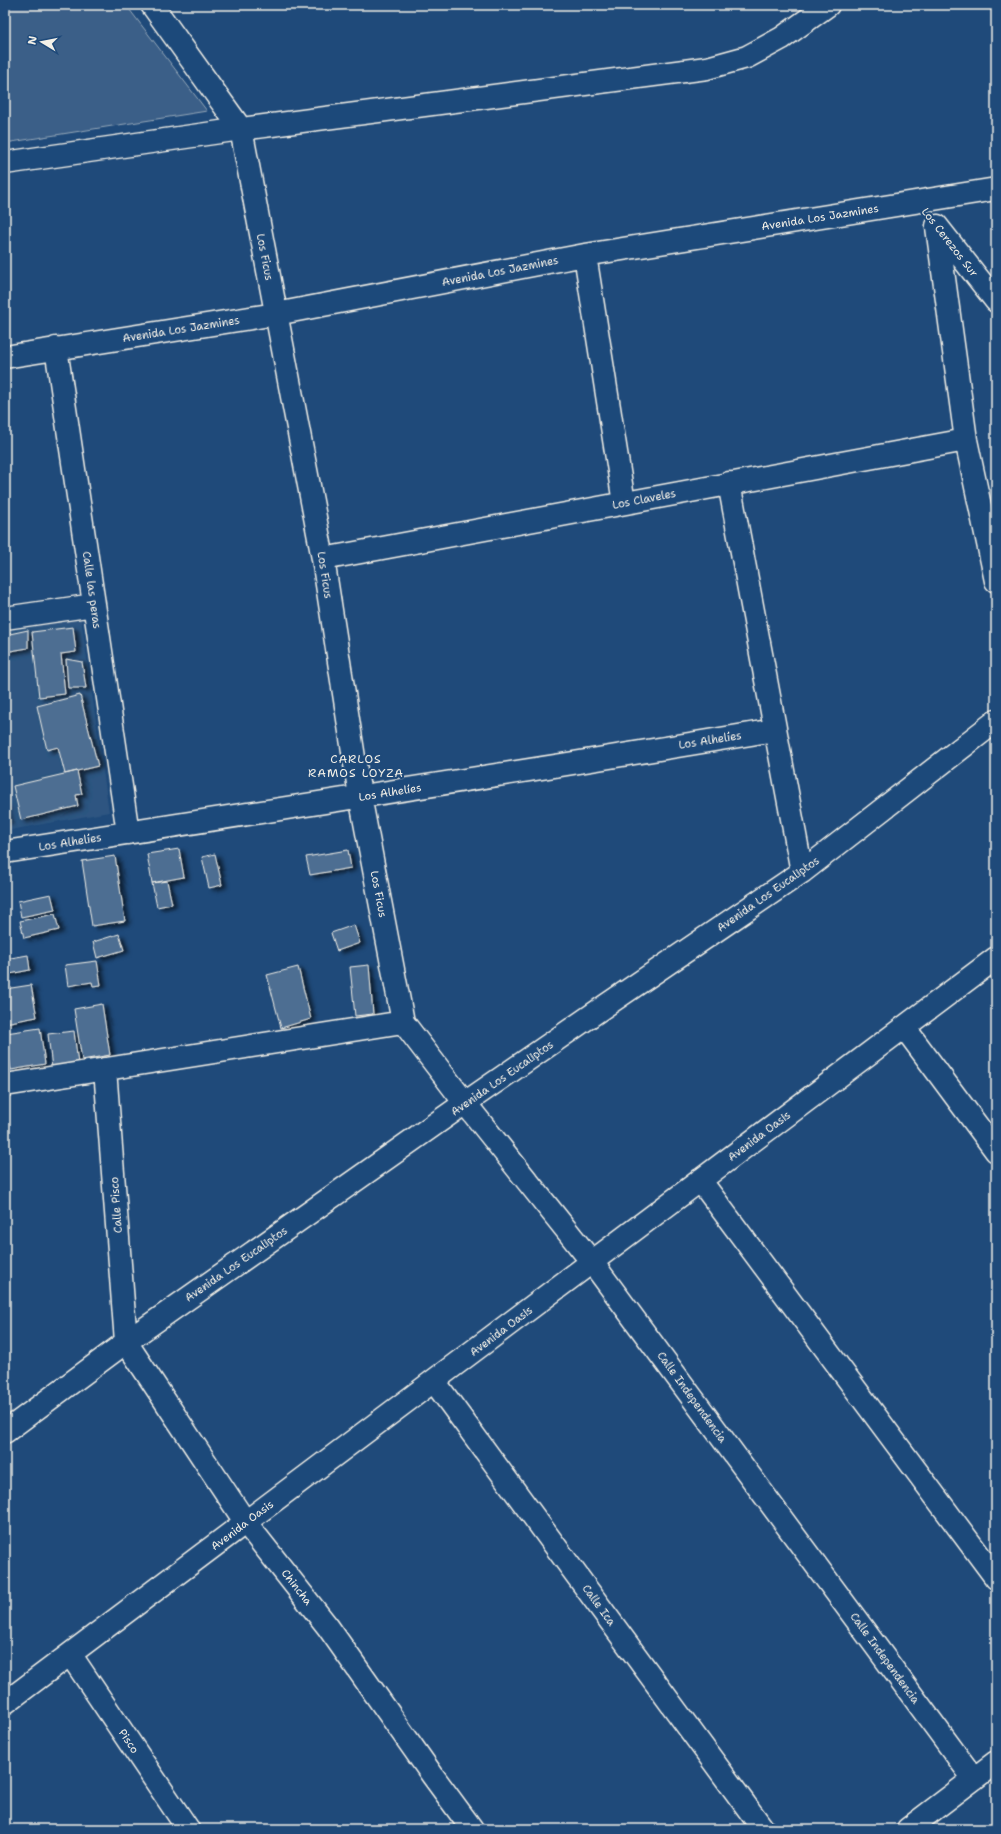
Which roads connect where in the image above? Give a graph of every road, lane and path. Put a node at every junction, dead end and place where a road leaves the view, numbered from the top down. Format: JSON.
{"nodes":[{"id":1,"x":152,"y":5,"type":"edge"},
{"id":2,"x":828,"y":5,"type":"edge"},
{"id":3,"x":241,"y":130,"type":"junction"},
{"id":4,"x":5,"y":163,"type":"edge"},
{"id":5,"x":996,"y":188,"type":"edge"},
{"id":6,"x":919,"y":201,"type":"junction"},
{"id":7,"x":937,"y":227,"type":"junction"},
{"id":8,"x":585,"y":255,"type":"junction"},
{"id":9,"x":996,"y":301,"type":"edge"},
{"id":10,"x":276,"y":314,"type":"junction"},
{"id":11,"x":56,"y":348,"type":"junction"},
{"id":12,"x":5,"y":357,"type":"edge"},
{"id":13,"x":966,"y":440,"type":"junction"},
{"id":14,"x":729,"y":483,"type":"junction"},
{"id":15,"x":624,"y":503,"type":"junction"},
{"id":16,"x":323,"y":559,"type":"junction"},
{"id":17,"x":996,"y":581,"type":"edge"},
{"id":18,"x":94,"y":605,"type":"junction"},
{"id":19,"x":5,"y":618,"type":"edge"},
{"id":20,"x":996,"y":722,"type":"edge"},
{"id":21,"x":776,"y":730,"type":"junction"},
{"id":22,"x":360,"y":796,"type":"junction"},
{"id":23,"x":128,"y":833,"type":"junction"},
{"id":24,"x":5,"y":852,"type":"edge"},
{"id":25,"x":802,"y":872,"type":"junction"},
{"id":26,"x":996,"y":958,"type":"edge"},
{"id":27,"x":403,"y":1022,"type":"junction"},
{"id":28,"x":904,"y":1027,"type":"junction"},
{"id":29,"x":105,"y":1069,"type":"junction"},
{"id":30,"x":5,"y":1085,"type":"edge"},
{"id":31,"x":465,"y":1103,"type":"junction"},
{"id":32,"x":996,"y":1151,"type":"edge"},
{"id":33,"x":700,"y":1180,"type":"junction"},
{"id":34,"x":592,"y":1262,"type":"junction"},
{"id":35,"x":126,"y":1342,"type":"junction"},
{"id":36,"x":434,"y":1381,"type":"junction"},
{"id":37,"x":5,"y":1432,"type":"edge"},
{"id":38,"x":246,"y":1522,"type":"junction"},
{"id":39,"x":996,"y":1578,"type":"edge"},
{"id":40,"x":70,"y":1654,"type":"junction"},
{"id":41,"x":5,"y":1703,"type":"edge"},
{"id":42,"x":996,"y":1762,"type":"edge"},
{"id":43,"x":974,"y":1779,"type":"junction"},
{"id":44,"x":188,"y":1829,"type":"edge"},
{"id":45,"x":472,"y":1829,"type":"edge"},
{"id":46,"x":763,"y":1829,"type":"edge"},
{"id":47,"x":908,"y":1829,"type":"edge"}],
"edges":[{"from":1,"to":3,"type":"street"},
{"from":2,"to":3,"type":"street"},
{"from":3,"to":4,"type":"street"},
{"from":3,"to":10,"type":"street","name":"Los Ficus"},
{"from":5,"to":6,"type":"street","name":"Avenida Los Jazmines"},
{"from":6,"to":7,"type":"street","name":"Los Cerezos Sur"},
{"from":6,"to":8,"type":"street","name":"Avenida Los Jazmines"},
{"from":7,"to":9,"type":"street","name":"Los Cerezos Sur"},
{"from":7,"to":13,"type":"street"},
{"from":8,"to":10,"type":"street","name":"Avenida Los Jazmines"},
{"from":8,"to":15,"type":"street"},
{"from":10,"to":11,"type":"street","name":"Avenida Los Jazmines"},
{"from":10,"to":16,"type":"street","name":"Los Ficus"},
{"from":11,"to":12,"type":"street","name":"Avenida Los Jazmines"},
{"from":11,"to":18,"type":"street","name":"Calle las peras"},
{"from":13,"to":14,"type":"street","name":"Los Claveles"},
{"from":13,"to":17,"type":"street"},
{"from":14,"to":15,"type":"street","name":"Los Claveles"},
{"from":14,"to":21,"type":"street"},
{"from":15,"to":16,"type":"street","name":"Los Claveles"},
{"from":16,"to":22,"type":"street","name":"Los Ficus"},
{"from":18,"to":19,"type":"street"},
{"from":18,"to":23,"type":"street","name":"Calle las peras"},
{"from":20,"to":25,"type":"street","name":"Avenida Los Eucaliptos"},
{"from":21,"to":22,"type":"street","name":"Los Alhelíes"},
{"from":21,"to":25,"type":"street"},
{"from":22,"to":23,"type":"street","name":"Los Alhelíes"},
{"from":22,"to":27,"type":"street","name":"Los Ficus"},
{"from":23,"to":24,"type":"street","name":"Los Alhelíes"},
{"from":25,"to":31,"type":"street","name":"Avenida Los Eucaliptos"},
{"from":26,"to":28,"type":"street","name":"Avenida Oasis"},
{"from":27,"to":29,"type":"street"},
{"from":27,"to":31,"type":"street","name":"Calle Independencia"},
{"from":28,"to":32,"type":"street"},
{"from":28,"to":33,"type":"street","name":"Avenida Oasis"},
{"from":29,"to":30,"type":"street"},
{"from":29,"to":35,"type":"street","name":"Calle Pisco"},
{"from":31,"to":34,"type":"street","name":"Calle Independencia"},
{"from":31,"to":35,"type":"street","name":"Avenida Los Eucaliptos"},
{"from":33,"to":34,"type":"street","name":"Avenida Oasis"},
{"from":33,"to":39,"type":"street"},
{"from":34,"to":36,"type":"street","name":"Avenida Oasis"},
{"from":34,"to":43,"type":"street","name":"Calle Independencia"},
{"from":35,"to":37,"type":"street","name":"Avenida Los Eucaliptos"},
{"from":35,"to":38,"type":"street","name":"Chincha"},
{"from":36,"to":38,"type":"street","name":"Avenida Oasis"},
{"from":36,"to":46,"type":"street","name":"Calle Ica"},
{"from":38,"to":40,"type":"street","name":"Avenida Oasis"},
{"from":38,"to":45,"type":"street","name":"Chincha"},
{"from":40,"to":41,"type":"street","name":"Avenida Oasis"},
{"from":40,"to":44,"type":"street","name":"Pisco"},
{"from":42,"to":43,"type":"street"},
{"from":43,"to":47,"type":"street"}]}
